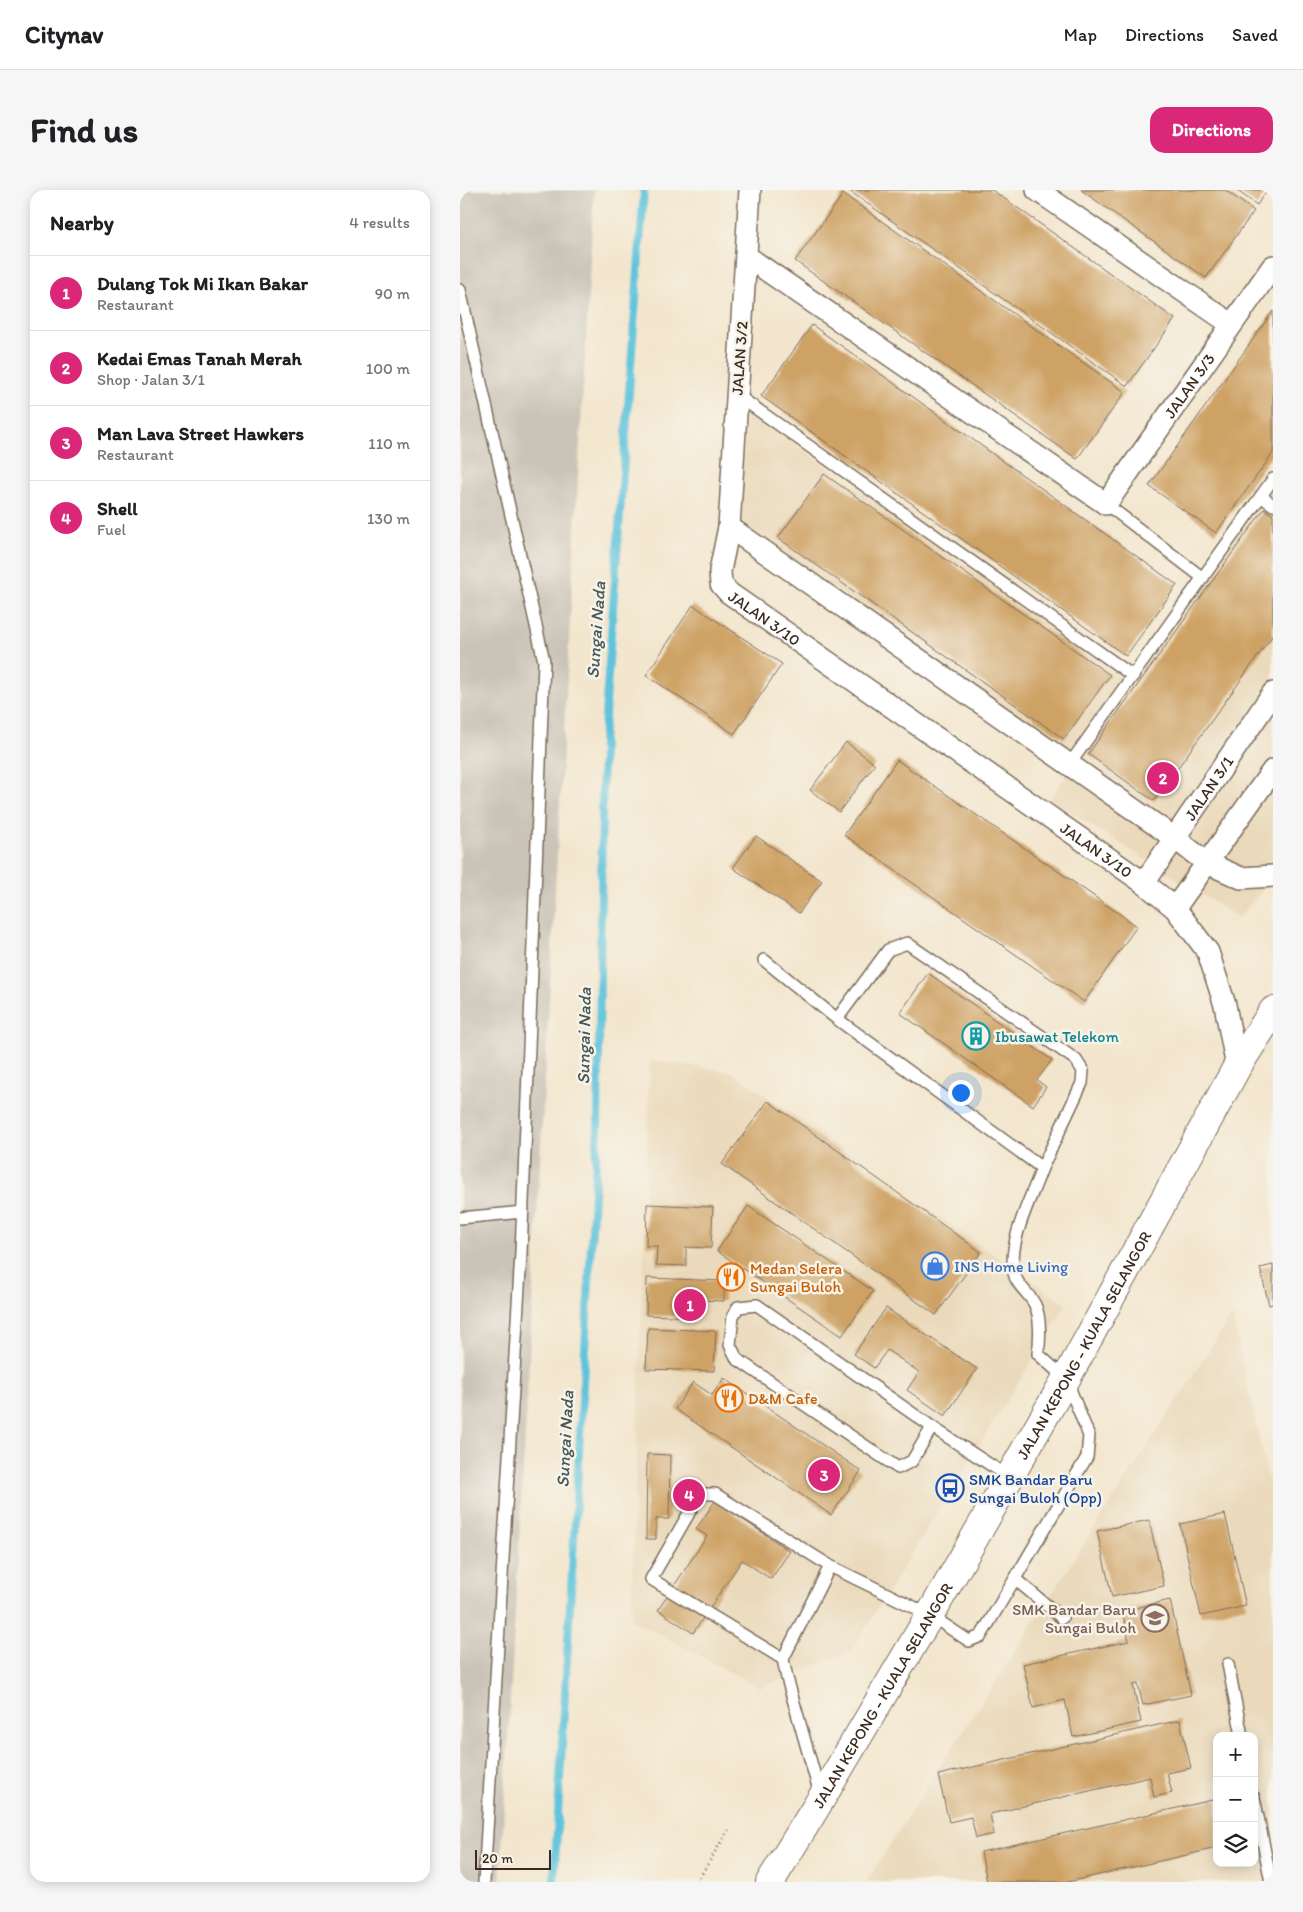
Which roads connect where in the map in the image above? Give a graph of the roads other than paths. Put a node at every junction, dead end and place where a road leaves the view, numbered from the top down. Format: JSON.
{"nodes":[{"id":1,"x":750,"y":190,"type":"edge"},
{"id":2,"x":1037,"y":190,"type":"edge"},
{"id":3,"x":746,"y":256,"type":"junction"},
{"id":4,"x":1273,"y":266,"type":"edge"},
{"id":5,"x":460,"y":290,"type":"edge"},
{"id":6,"x":1231,"y":324,"type":"junction"},
{"id":7,"x":737,"y":394,"type":"junction"},
{"id":8,"x":1273,"y":479,"type":"edge"},
{"id":9,"x":1261,"y":496,"type":"junction"},
{"id":10,"x":1106,"y":504,"type":"junction"},
{"id":11,"x":1273,"y":505,"type":"edge"},
{"id":12,"x":729,"y":527,"type":"junction"},
{"id":13,"x":1202,"y":578,"type":"junction"},
{"id":14,"x":1133,"y":676,"type":"junction"},
{"id":15,"x":1273,"y":693,"type":"edge"},
{"id":16,"x":1069,"y":765,"type":"junction"},
{"id":17,"x":1273,"y":770,"type":"edge"},
{"id":18,"x":1173,"y":837,"type":"junction"},
{"id":19,"x":1207,"y":863,"type":"junction"},
{"id":20,"x":1273,"y":876,"type":"edge"},
{"id":21,"x":1144,"y":883,"type":"junction"},
{"id":22,"x":1175,"y":908,"type":"junction"},
{"id":23,"x":764,"y":960,"type":"dead end"},
{"id":24,"x":1273,"y":1011,"type":"edge"},
{"id":25,"x":837,"y":1019,"type":"junction"},
{"id":26,"x":1237,"y":1067,"type":"junction"},
{"id":27,"x":1042,"y":1168,"type":"junction"},
{"id":28,"x":523,"y":1212,"type":"junction"},
{"id":29,"x":460,"y":1218,"type":"edge"},
{"id":30,"x":1066,"y":1379,"type":"junction"},
{"id":31,"x":932,"y":1427,"type":"junction"},
{"id":32,"x":1009,"y":1477,"type":"junction"},
{"id":33,"x":830,"y":1566,"type":"junction"},
{"id":34,"x":1015,"y":1579,"type":"junction"},
{"id":35,"x":930,"y":1615,"type":"junction"},
{"id":36,"x":1062,"y":1618,"type":"dead end"},
{"id":37,"x":784,"y":1659,"type":"junction"},
{"id":38,"x":1228,"y":1664,"type":"dead end"},
{"id":39,"x":1241,"y":1732,"type":"edge"},
{"id":40,"x":821,"y":1798,"type":"junction"},
{"id":41,"x":1258,"y":1817,"type":"edge"},
{"id":42,"x":484,"y":1882,"type":"edge"},
{"id":43,"x":770,"y":1882,"type":"edge"},
{"id":44,"x":1271,"y":1882,"type":"edge"}],
"edges":[{"from":1,"to":3,"type":"street","name":"JALAN 3/2"},
{"from":2,"to":6,"type":"street"},
{"from":3,"to":7,"type":"street","name":"JALAN 3/2"},
{"from":3,"to":10,"type":"street"},
{"from":4,"to":6,"type":"street","name":"JALAN 3/3"},
{"from":5,"to":28,"type":"lane"},
{"from":6,"to":10,"type":"street","name":"JALAN 3/3"},
{"from":7,"to":12,"type":"street","name":"JALAN 3/2"},
{"from":7,"to":14,"type":"lane"},
{"from":8,"to":9,"type":"lane"},
{"from":9,"to":11,"type":"lane"},
{"from":9,"to":13,"type":"lane"},
{"from":10,"to":13,"type":"lane"},
{"from":12,"to":16,"type":"street"},
{"from":12,"to":21,"type":"street","name":"JALAN 3/10"},
{"from":13,"to":14,"type":"lane"},
{"from":14,"to":16,"type":"lane"},
{"from":15,"to":18,"type":"street","name":"JALAN 3/1"},
{"from":16,"to":18,"type":"street"},
{"from":17,"to":19,"type":"street"},
{"from":18,"to":19,"type":"street"},
{"from":18,"to":21,"type":"street","name":"JALAN 3/1"},
{"from":19,"to":20,"type":"street"},
{"from":19,"to":22,"type":"street"},
{"from":21,"to":22,"type":"street","name":"JALAN 3/10"},
{"from":22,"to":26,"type":"street","name":"JALAN 3/10"},
{"from":23,"to":25,"type":"lane"},
{"from":24,"to":26,"type":"highway","name":"JALAN KEPONG - KUALA SELANGOR"},
{"from":25,"to":27,"type":"lane"},
{"from":25,"to":27,"type":"lane"},
{"from":26,"to":30,"type":"highway","name":"JALAN KEPONG - KUALA SELANGOR"},
{"from":27,"to":30,"type":"lane"},
{"from":28,"to":29,"type":"lane"},
{"from":28,"to":42,"type":"lane"},
{"from":30,"to":32,"type":"highway","name":"JALAN KEPONG - KUALA SELANGOR"},
{"from":30,"to":34,"type":"lane"},
{"from":31,"to":31,"type":"lane"},
{"from":31,"to":32,"type":"lane"},
{"from":32,"to":35,"type":"highway","name":"JALAN KEPONG - KUALA SELANGOR"},
{"from":33,"to":35,"type":"lane"},
{"from":33,"to":37,"type":"lane"},
{"from":33,"to":37,"type":"lane"},
{"from":34,"to":35,"type":"lane"},
{"from":34,"to":36,"type":"lane"},
{"from":35,"to":40,"type":"highway","name":"JALAN KEPONG - KUALA SELANGOR"},
{"from":37,"to":40,"type":"lane"},
{"from":38,"to":39,"type":"lane"},
{"from":40,"to":43,"type":"highway","name":"JALAN KEPONG - KUALA SELANGOR"},
{"from":41,"to":44,"type":"lane"}]}
